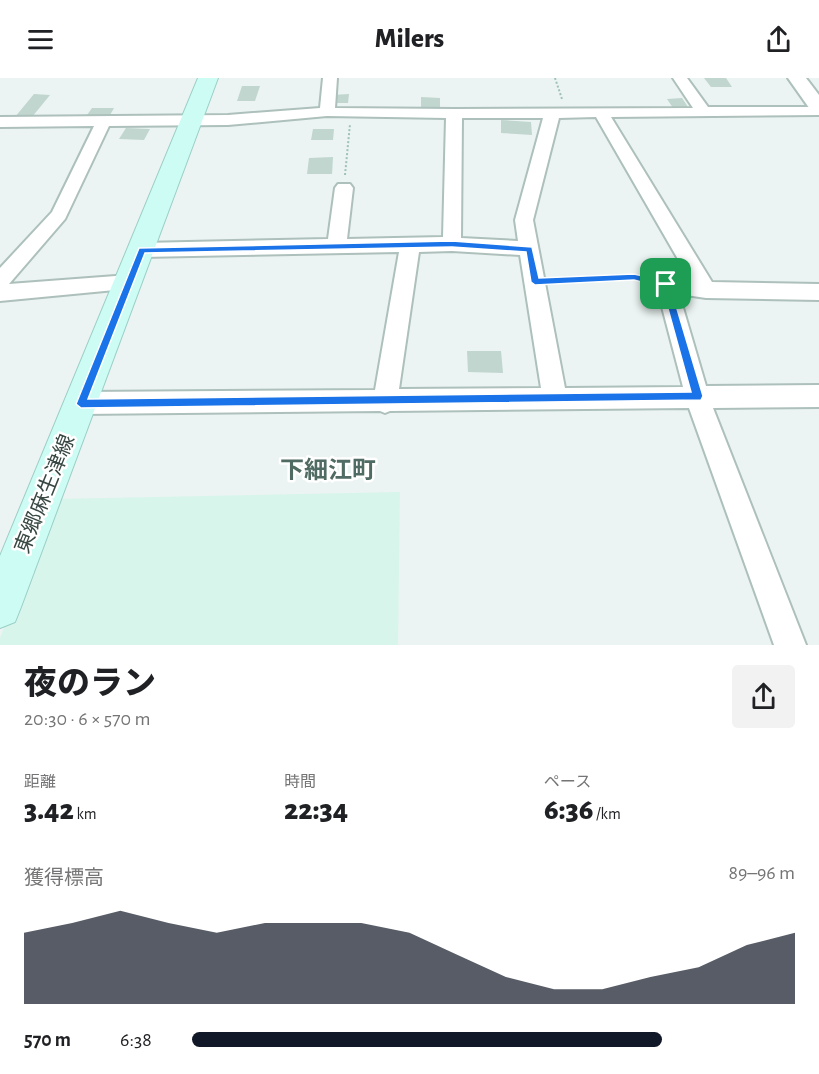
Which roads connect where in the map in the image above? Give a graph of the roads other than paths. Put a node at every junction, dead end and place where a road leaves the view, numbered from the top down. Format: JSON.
{"nodes":[{"id":1,"x":208,"y":78,"type":"edge"},
{"id":2,"x":330,"y":78,"type":"edge"},
{"id":3,"x":680,"y":78,"type":"edge"},
{"id":4,"x":797,"y":78,"type":"edge"},
{"id":5,"x":819,"y":110,"type":"edge"},
{"id":6,"x":327,"y":112,"type":"junction"},
{"id":7,"x":601,"y":113,"type":"junction"},
{"id":8,"x":704,"y":113,"type":"junction"},
{"id":9,"x":454,"y":114,"type":"junction"},
{"id":10,"x":560,"y":114,"type":"junction"},
{"id":11,"x":104,"y":120,"type":"junction"},
{"id":12,"x":192,"y":120,"type":"junction"},
{"id":13,"x":0,"y":122,"type":"edge"},
{"id":14,"x":344,"y":188,"type":"road end"},
{"id":15,"x":452,"y":244,"type":"junction"},
{"id":16,"x":338,"y":245,"type":"junction"},
{"id":17,"x":410,"y":245,"type":"junction"},
{"id":18,"x":529,"y":249,"type":"junction"},
{"id":19,"x":142,"y":250,"type":"junction"},
{"id":20,"x":0,"y":281,"type":"edge"},
{"id":21,"x":129,"y":283,"type":"junction"},
{"id":22,"x":706,"y":290,"type":"junction"},
{"id":23,"x":819,"y":292,"type":"edge"},
{"id":24,"x":0,"y":293,"type":"edge"},
{"id":25,"x":698,"y":396,"type":"junction"},
{"id":26,"x":819,"y":396,"type":"edge"},
{"id":27,"x":555,"y":399,"type":"junction"},
{"id":28,"x":385,"y":402,"type":"junction"},
{"id":29,"x":81,"y":404,"type":"junction"},
{"id":30,"x":0,"y":607,"type":"edge"},
{"id":31,"x":790,"y":645,"type":"edge"}],
"edges":[{"from":1,"to":12,"type":"main road","name":"東郷麻生津線"},
{"from":2,"to":6,"type":"street"},
{"from":3,"to":8,"type":"street"},
{"from":4,"to":5,"type":"street"},
{"from":5,"to":8,"type":"street"},
{"from":6,"to":9,"type":"street"},
{"from":6,"to":12,"type":"street"},
{"from":7,"to":8,"type":"street"},
{"from":7,"to":10,"type":"street"},
{"from":7,"to":22,"type":"street"},
{"from":9,"to":10,"type":"street"},
{"from":9,"to":15,"type":"street"},
{"from":10,"to":18,"type":"street"},
{"from":11,"to":12,"type":"street"},
{"from":11,"to":13,"type":"street"},
{"from":11,"to":20,"type":"street"},
{"from":12,"to":19,"type":"main road","name":"東郷麻生津線"},
{"from":14,"to":16,"type":"street"},
{"from":15,"to":17,"type":"street"},
{"from":15,"to":18,"type":"street"},
{"from":16,"to":17,"type":"street"},
{"from":16,"to":19,"type":"street"},
{"from":17,"to":28,"type":"street"},
{"from":18,"to":27,"type":"street"},
{"from":19,"to":21,"type":"main road","name":"東郷麻生津線"},
{"from":21,"to":24,"type":"street"},
{"from":21,"to":29,"type":"main road","name":"東郷麻生津線"},
{"from":22,"to":23,"type":"street"},
{"from":22,"to":25,"type":"street"},
{"from":25,"to":26,"type":"street"},
{"from":25,"to":27,"type":"street"},
{"from":25,"to":31,"type":"street"},
{"from":27,"to":28,"type":"street"},
{"from":28,"to":29,"type":"street"},
{"from":29,"to":30,"type":"main road","name":"東郷麻生津線"}]}
